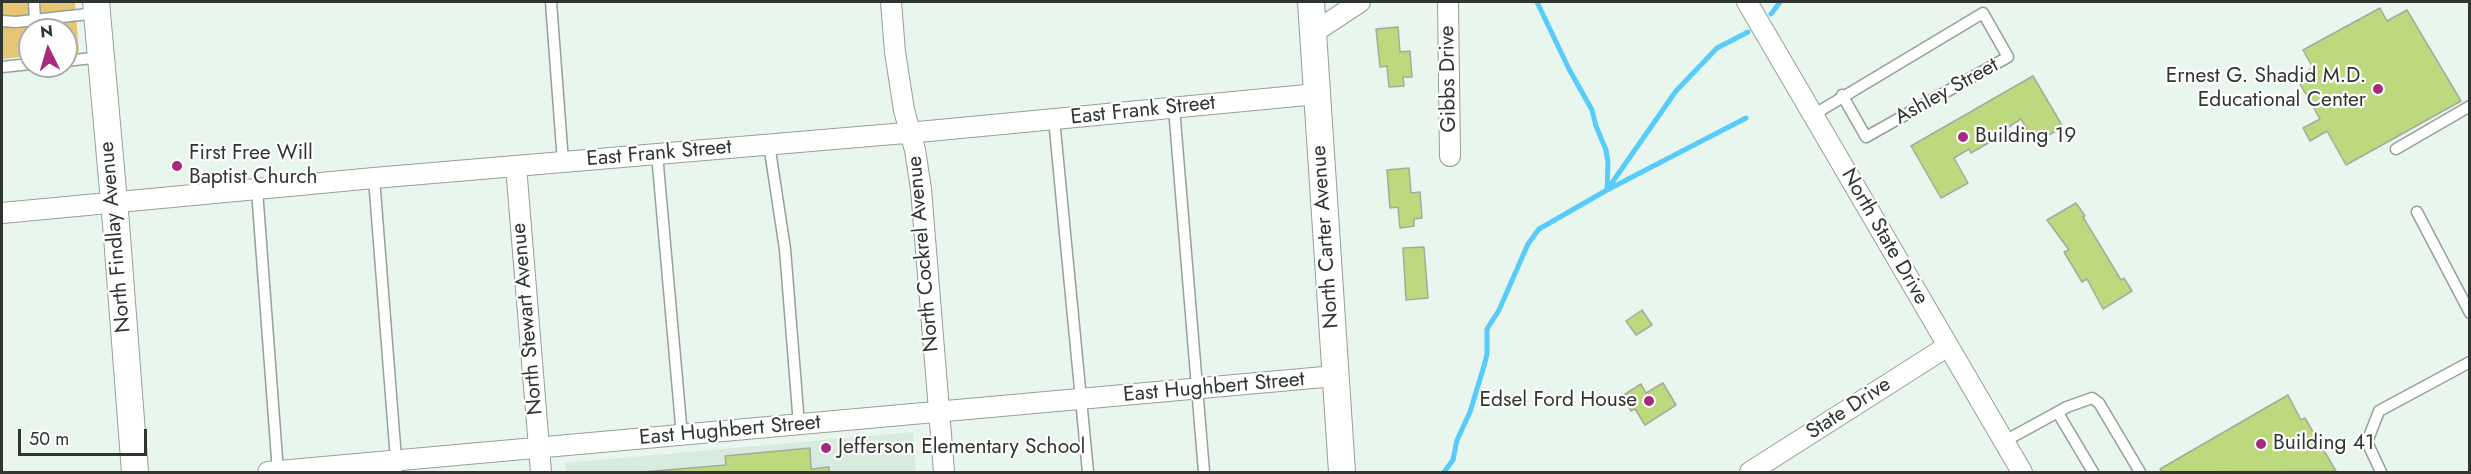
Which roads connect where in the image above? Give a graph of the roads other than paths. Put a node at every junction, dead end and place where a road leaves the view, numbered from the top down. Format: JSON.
{"nodes":[{"id":1,"x":34,"y":2,"type":"edge"},
{"id":2,"x":551,"y":2,"type":"edge"},
{"id":3,"x":891,"y":2,"type":"edge"},
{"id":4,"x":1311,"y":2,"type":"edge"},
{"id":5,"x":1360,"y":2,"type":"edge"},
{"id":6,"x":1448,"y":2,"type":"edge"},
{"id":7,"x":1747,"y":2,"type":"edge"},
{"id":8,"x":97,"y":8,"type":"edge"},
{"id":9,"x":35,"y":18,"type":"edge"},
{"id":10,"x":45,"y":18,"type":"edge"},
{"id":11,"x":2,"y":21,"type":"edge"},
{"id":12,"x":18,"y":21,"type":"edge"},
{"id":13,"x":1313,"y":33,"type":"junction"},
{"id":14,"x":101,"y":57,"type":"junction"},
{"id":15,"x":78,"y":60,"type":"edge"},
{"id":16,"x":18,"y":65,"type":"edge"},
{"id":17,"x":2,"y":67,"type":"edge"},
{"id":18,"x":1317,"y":94,"type":"junction"},
{"id":19,"x":1842,"y":95,"type":"junction"},
{"id":20,"x":2469,"y":106,"type":"edge"},
{"id":21,"x":1174,"y":108,"type":"junction"},
{"id":22,"x":1813,"y":115,"type":"junction"},
{"id":23,"x":1054,"y":119,"type":"junction"},
{"id":24,"x":910,"y":133,"type":"junction"},
{"id":25,"x":769,"y":144,"type":"junction"},
{"id":26,"x":2396,"y":149,"type":"dead end"},
{"id":27,"x":657,"y":154,"type":"junction"},
{"id":28,"x":1450,"y":156,"type":"dead end"},
{"id":29,"x":563,"y":162,"type":"junction"},
{"id":30,"x":516,"y":166,"type":"junction"},
{"id":31,"x":374,"y":178,"type":"junction"},
{"id":32,"x":257,"y":190,"type":"junction"},
{"id":33,"x":114,"y":203,"type":"junction"},
{"id":34,"x":2,"y":213,"type":"edge"},
{"id":35,"x":2417,"y":213,"type":"dead end"},
{"id":36,"x":2469,"y":313,"type":"edge"},
{"id":37,"x":1948,"y":346,"type":"junction"},
{"id":38,"x":2469,"y":362,"type":"edge"},
{"id":39,"x":1335,"y":376,"type":"junction"},
{"id":40,"x":1197,"y":389,"type":"junction"},
{"id":41,"x":1080,"y":400,"type":"junction"},
{"id":42,"x":939,"y":413,"type":"junction"},
{"id":43,"x":2058,"y":413,"type":"junction"},
{"id":44,"x":799,"y":425,"type":"junction"},
{"id":45,"x":682,"y":436,"type":"junction"},
{"id":46,"x":2003,"y":442,"type":"junction"},
{"id":47,"x":539,"y":449,"type":"junction"},
{"id":48,"x":396,"y":467,"type":"edge"},
{"id":49,"x":135,"y":472,"type":"edge"},
{"id":50,"x":275,"y":472,"type":"edge"},
{"id":51,"x":541,"y":472,"type":"edge"},
{"id":52,"x":945,"y":472,"type":"edge"},
{"id":53,"x":1088,"y":472,"type":"edge"},
{"id":54,"x":1204,"y":472,"type":"edge"},
{"id":55,"x":1342,"y":472,"type":"edge"},
{"id":56,"x":1750,"y":472,"type":"edge"},
{"id":57,"x":2022,"y":472,"type":"edge"},
{"id":58,"x":2093,"y":472,"type":"edge"},
{"id":59,"x":2140,"y":472,"type":"edge"},
{"id":60,"x":2381,"y":472,"type":"edge"}],
"edges":[{"from":1,"to":9,"type":"lane"},
{"from":2,"to":29,"type":"lane"},
{"from":3,"to":24,"type":"street","name":"North Cockrel Avenue"},
{"from":4,"to":13,"type":"street","name":"North Carter Avenue"},
{"from":5,"to":13,"type":"street"},
{"from":6,"to":28,"type":"street","name":"Gibbs Drive"},
{"from":7,"to":22,"type":"street","name":"North State Drive"},
{"from":8,"to":10,"type":"lane"},
{"from":8,"to":14,"type":"street","name":"North Findlay Avenue"},
{"from":11,"to":12,"type":"lane"},
{"from":13,"to":18,"type":"street","name":"North Carter Avenue"},
{"from":14,"to":15,"type":"lane"},
{"from":14,"to":33,"type":"street","name":"North Findlay Avenue"},
{"from":16,"to":17,"type":"lane"},
{"from":18,"to":21,"type":"street","name":"East Frank Street"},
{"from":18,"to":39,"type":"street","name":"North Carter Avenue"},
{"from":19,"to":19,"type":"lane","name":"Ashley Street"},
{"from":19,"to":22,"type":"lane","name":"Ashley Street"},
{"from":20,"to":26,"type":"lane"},
{"from":21,"to":23,"type":"street","name":"East Frank Street"},
{"from":21,"to":40,"type":"lane"},
{"from":22,"to":37,"type":"street","name":"North State Drive"},
{"from":23,"to":24,"type":"street","name":"East Frank Street"},
{"from":23,"to":41,"type":"lane"},
{"from":24,"to":25,"type":"street","name":"East Frank Street"},
{"from":24,"to":42,"type":"street","name":"North Cockrel Avenue"},
{"from":25,"to":27,"type":"street","name":"East Frank Street"},
{"from":25,"to":44,"type":"lane"},
{"from":27,"to":29,"type":"street","name":"East Frank Street"},
{"from":27,"to":45,"type":"lane"},
{"from":29,"to":30,"type":"street","name":"East Frank Street"},
{"from":30,"to":31,"type":"street","name":"East Frank Street"},
{"from":30,"to":47,"type":"street","name":"North Stewart Avenue"},
{"from":31,"to":32,"type":"street","name":"East Frank Street"},
{"from":31,"to":48,"type":"lane"},
{"from":32,"to":33,"type":"street","name":"East Frank Street"},
{"from":32,"to":50,"type":"lane"},
{"from":33,"to":34,"type":"street","name":"East Frank Street"},
{"from":33,"to":49,"type":"street","name":"North Findlay Avenue"},
{"from":35,"to":36,"type":"lane"},
{"from":37,"to":46,"type":"street","name":"North State Drive"},
{"from":37,"to":56,"type":"street","name":"State Drive"},
{"from":38,"to":60,"type":"lane"},
{"from":39,"to":40,"type":"street","name":"East Hughbert Street"},
{"from":39,"to":55,"type":"street","name":"North Carter Avenue"},
{"from":40,"to":41,"type":"street","name":"East Hughbert Street"},
{"from":40,"to":54,"type":"lane"},
{"from":41,"to":42,"type":"street","name":"East Hughbert Street"},
{"from":41,"to":53,"type":"lane"},
{"from":42,"to":44,"type":"street","name":"East Hughbert Street"},
{"from":42,"to":52,"type":"street","name":"North Cockrel Avenue"},
{"from":43,"to":46,"type":"lane"},
{"from":43,"to":58,"type":"lane"},
{"from":43,"to":59,"type":"lane"},
{"from":44,"to":45,"type":"street","name":"East Hughbert Street"},
{"from":45,"to":47,"type":"street","name":"East Hughbert Street"},
{"from":46,"to":57,"type":"street","name":"North State Drive"},
{"from":47,"to":48,"type":"street","name":"East Hughbert Street"},
{"from":47,"to":51,"type":"street","name":"North Stewart Avenue"},
{"from":48,"to":50,"type":"street","name":"East Hughbert Street"}]}
